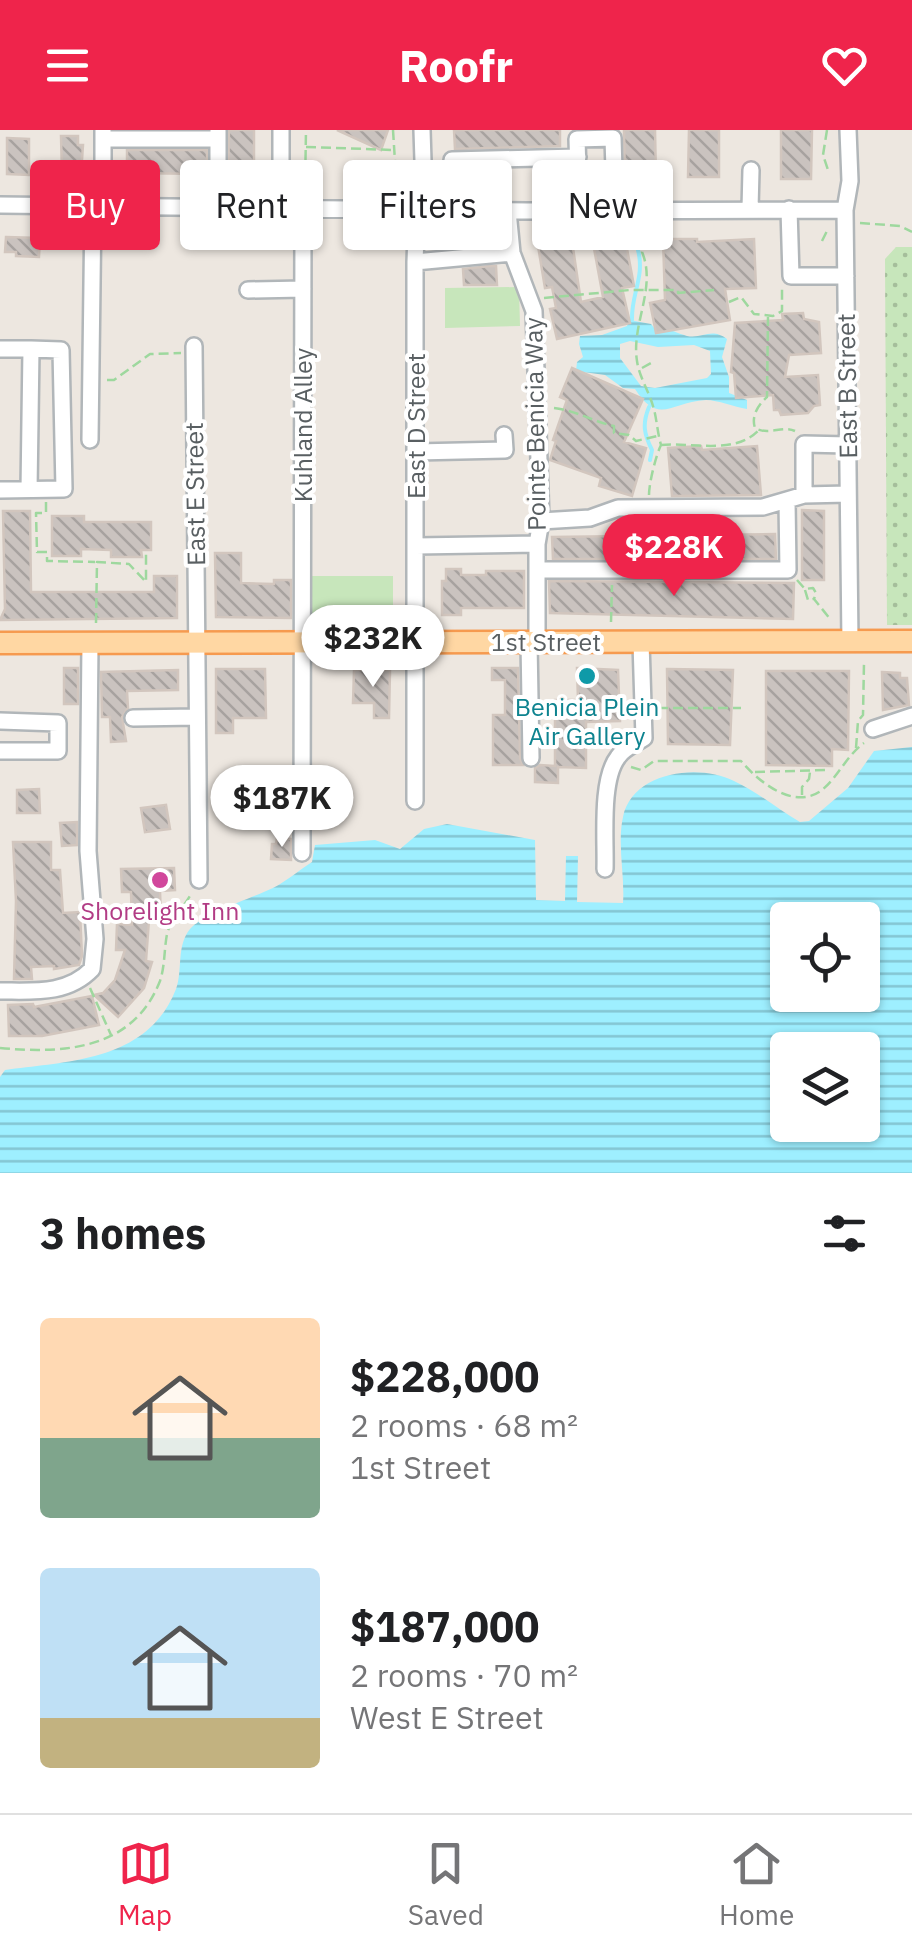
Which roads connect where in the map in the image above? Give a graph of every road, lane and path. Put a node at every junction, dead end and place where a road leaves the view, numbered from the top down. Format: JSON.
{"nodes":[{"id":1,"x":281,"y":130,"type":"edge"},
{"id":2,"x":306,"y":130,"type":"edge"},
{"id":3,"x":393,"y":130,"type":"edge"},
{"id":4,"x":422,"y":130,"type":"edge"},
{"id":5,"x":827,"y":130,"type":"edge"},
{"id":6,"x":848,"y":130,"type":"edge"},
{"id":7,"x":103,"y":135,"type":"edge"},
{"id":8,"x":218,"y":135,"type":"edge"},
{"id":9,"x":306,"y":147,"type":"junction"},
{"id":10,"x":394,"y":150,"type":"junction"},
{"id":11,"x":578,"y":157,"type":"joint"},
{"id":12,"x":101,"y":160,"type":"edge"},
{"id":13,"x":281,"y":160,"type":"edge"},
{"id":14,"x":306,"y":160,"type":"edge"},
{"id":15,"x":395,"y":160,"type":"edge"},
{"id":16,"x":423,"y":160,"type":"edge"},
{"id":17,"x":452,"y":160,"type":"dead end"},
{"id":18,"x":614,"y":160,"type":"edge"},
{"id":19,"x":751,"y":170,"type":"dead end"},
{"id":20,"x":829,"y":172,"type":"dead end"},
{"id":21,"x":0,"y":205,"type":"edge"},
{"id":22,"x":30,"y":205,"type":"edge"},
{"id":23,"x":789,"y":209,"type":"junction"},
{"id":24,"x":750,"y":210,"type":"junction"},
{"id":25,"x":845,"y":210,"type":"junction"},
{"id":26,"x":673,"y":211,"type":"edge"},
{"id":27,"x":828,"y":229,"type":"dead end"},
{"id":28,"x":912,"y":232,"type":"edge"},
{"id":29,"x":822,"y":241,"type":"dead end"},
{"id":30,"x":96,"y":250,"type":"edge"},
{"id":31,"x":303,"y":250,"type":"edge"},
{"id":32,"x":415,"y":250,"type":"edge"},
{"id":33,"x":512,"y":250,"type":"edge"},
{"id":34,"x":643,"y":250,"type":"edge"},
{"id":35,"x":512,"y":253,"type":"junction"},
{"id":36,"x":415,"y":262,"type":"junction"},
{"id":37,"x":846,"y":276,"type":"junction"},
{"id":38,"x":783,"y":283,"type":"dead end"},
{"id":39,"x":303,"y":289,"type":"junction"},
{"id":40,"x":248,"y":290,"type":"dead end"},
{"id":41,"x":714,"y":290,"type":"dead end"},
{"id":42,"x":646,"y":291,"type":"junction"},
{"id":43,"x":532,"y":300,"type":"junction"},
{"id":44,"x":728,"y":302,"type":"dead end"},
{"id":45,"x":768,"y":316,"type":"junction"},
{"id":46,"x":0,"y":349,"type":"edge"},
{"id":47,"x":31,"y":349,"type":"junction"},
{"id":48,"x":194,"y":349,"type":"joint"},
{"id":49,"x":653,"y":362,"type":"dead end"},
{"id":50,"x":640,"y":369,"type":"junction"},
{"id":51,"x":90,"y":382,"type":"junction"},
{"id":52,"x":535,"y":406,"type":"junction"},
{"id":53,"x":758,"y":430,"type":"junction"},
{"id":54,"x":800,"y":434,"type":"dead end"},
{"id":55,"x":504,"y":435,"type":"dead end"},
{"id":56,"x":658,"y":436,"type":"junction"},
{"id":57,"x":90,"y":440,"type":"dead end"},
{"id":58,"x":661,"y":444,"type":"junction"},
{"id":59,"x":848,"y":444,"type":"junction"},
{"id":60,"x":416,"y":452,"type":"junction"},
{"id":61,"x":651,"y":482,"type":"dead end"},
{"id":62,"x":0,"y":490,"type":"edge"},
{"id":63,"x":30,"y":490,"type":"junction"},
{"id":64,"x":848,"y":494,"type":"junction"},
{"id":65,"x":804,"y":495,"type":"junction"},
{"id":66,"x":787,"y":501,"type":"junction"},
{"id":67,"x":46,"y":512,"type":"dead end"},
{"id":68,"x":540,"y":521,"type":"junction"},
{"id":69,"x":613,"y":529,"type":"dead end"},
{"id":70,"x":537,"y":544,"type":"junction"},
{"id":71,"x":416,"y":546,"type":"junction"},
{"id":72,"x":146,"y":554,"type":"dead end"},
{"id":73,"x":96,"y":562,"type":"junction"},
{"id":74,"x":613,"y":562,"type":"dead end"},
{"id":75,"x":537,"y":570,"type":"junction"},
{"id":76,"x":612,"y":579,"type":"dead end"},
{"id":77,"x":796,"y":580,"type":"dead end"},
{"id":78,"x":832,"y":620,"type":"dead end"},
{"id":79,"x":611,"y":624,"type":"dead end"},
{"id":80,"x":93,"y":633,"type":"junction"},
{"id":81,"x":912,"y":641,"type":"edge"},
{"id":82,"x":533,"y":642,"type":"junction"},
{"id":83,"x":642,"y":642,"type":"junction"},
{"id":84,"x":850,"y":642,"type":"junction"},
{"id":85,"x":196,"y":643,"type":"junction"},
{"id":86,"x":303,"y":643,"type":"junction"},
{"id":87,"x":416,"y":643,"type":"junction"},
{"id":88,"x":0,"y":644,"type":"edge"},
{"id":89,"x":864,"y":663,"type":"dead end"},
{"id":90,"x":643,"y":708,"type":"junction"},
{"id":91,"x":741,"y":708,"type":"dead end"},
{"id":92,"x":912,"y":716,"type":"edge"},
{"id":93,"x":197,"y":717,"type":"junction"},
{"id":94,"x":133,"y":718,"type":"dead end"},
{"id":95,"x":0,"y":722,"type":"edge"},
{"id":96,"x":871,"y":735,"type":"joint"},
{"id":97,"x":856,"y":749,"type":"junction"},
{"id":98,"x":0,"y":751,"type":"edge"},
{"id":99,"x":531,"y":758,"type":"dead end"},
{"id":100,"x":617,"y":758,"type":"junction"},
{"id":101,"x":828,"y":770,"type":"dead end"},
{"id":102,"x":810,"y":771,"type":"junction"},
{"id":103,"x":751,"y":772,"type":"junction"},
{"id":104,"x":802,"y":797,"type":"junction"},
{"id":105,"x":415,"y":801,"type":"dead end"},
{"id":106,"x":260,"y":806,"type":"dead end"},
{"id":107,"x":303,"y":807,"type":"junction"},
{"id":108,"x":302,"y":853,"type":"dead end"},
{"id":109,"x":604,"y":869,"type":"dead end"},
{"id":110,"x":199,"y":880,"type":"joint"},
{"id":111,"x":88,"y":985,"type":"dead end"},
{"id":112,"x":0,"y":991,"type":"edge"},
{"id":113,"x":112,"y":1037,"type":"junction"},
{"id":114,"x":0,"y":1048,"type":"edge"}],
"edges":[{"from":1,"to":13,"type":"street"},
{"from":2,"to":9,"type":"path"},
{"from":3,"to":10,"type":"path"},
{"from":4,"to":16,"type":"street","name":"East D Street"},
{"from":5,"to":20,"type":"path"},
{"from":6,"to":25,"type":"street","name":"East B Street"},
{"from":7,"to":8,"type":"street"},
{"from":7,"to":12,"type":"street"},
{"from":9,"to":10,"type":"path"},
{"from":9,"to":14,"type":"path"},
{"from":10,"to":15,"type":"path"},
{"from":11,"to":17,"type":"street"},
{"from":11,"to":18,"type":"street"},
{"from":19,"to":24,"type":"street"},
{"from":21,"to":22,"type":"street"},
{"from":23,"to":24,"type":"street"},
{"from":23,"to":25,"type":"street"},
{"from":23,"to":37,"type":"street"},
{"from":24,"to":26,"type":"street"},
{"from":25,"to":28,"type":"path"},
{"from":25,"to":37,"type":"street","name":"East B Street"},
{"from":27,"to":29,"type":"path"},
{"from":30,"to":51,"type":"street"},
{"from":31,"to":39,"type":"street","name":"Kuhland Alley"},
{"from":32,"to":36,"type":"street","name":"East D Street"},
{"from":33,"to":35,"type":"street","name":"Pointe Benicia Way"},
{"from":34,"to":42,"type":"path"},
{"from":35,"to":36,"type":"street"},
{"from":35,"to":43,"type":"street","name":"Pointe Benicia Way"},
{"from":36,"to":60,"type":"street","name":"East D Street"},
{"from":37,"to":59,"type":"street","name":"East B Street"},
{"from":38,"to":45,"type":"path"},
{"from":39,"to":40,"type":"street"},
{"from":39,"to":86,"type":"street","name":"Kuhland Alley"},
{"from":41,"to":42,"type":"path"},
{"from":42,"to":43,"type":"path"},
{"from":42,"to":50,"type":"path"},
{"from":43,"to":52,"type":"street","name":"Pointe Benicia Way"},
{"from":44,"to":45,"type":"path"},
{"from":45,"to":53,"type":"path"},
{"from":46,"to":47,"type":"street"},
{"from":47,"to":63,"type":"street"},
{"from":47,"to":63,"type":"street"},
{"from":48,"to":51,"type":"path"},
{"from":48,"to":85,"type":"street","name":"East E Street"},
{"from":49,"to":50,"type":"path"},
{"from":50,"to":56,"type":"path"},
{"from":51,"to":57,"type":"street"},
{"from":52,"to":56,"type":"path"},
{"from":52,"to":68,"type":"street","name":"Pointe Benicia Way"},
{"from":53,"to":54,"type":"path"},
{"from":53,"to":58,"type":"path"},
{"from":55,"to":60,"type":"street"},
{"from":56,"to":58,"type":"path"},
{"from":58,"to":61,"type":"path"},
{"from":59,"to":64,"type":"street","name":"East B Street"},
{"from":59,"to":65,"type":"street"},
{"from":60,"to":71,"type":"street","name":"East D Street"},
{"from":62,"to":63,"type":"street"},
{"from":64,"to":65,"type":"street"},
{"from":64,"to":84,"type":"street","name":"East B Street"},
{"from":65,"to":66,"type":"street"},
{"from":66,"to":68,"type":"street"},
{"from":66,"to":75,"type":"street"},
{"from":67,"to":73,"type":"path"},
{"from":68,"to":70,"type":"street","name":"Pointe Benicia Way"},
{"from":69,"to":74,"type":"path"},
{"from":70,"to":71,"type":"street"},
{"from":70,"to":75,"type":"street","name":"Pointe Benicia Way"},
{"from":71,"to":87,"type":"street","name":"East D Street"},
{"from":72,"to":73,"type":"path"},
{"from":73,"to":80,"type":"path"},
{"from":75,"to":82,"type":"street","name":"Pointe Benicia Way"},
{"from":76,"to":79,"type":"path"},
{"from":77,"to":78,"type":"path"},
{"from":80,"to":85,"type":"main road","name":"1st Street"},
{"from":80,"to":88,"type":"main road","name":"1st Street"},
{"from":80,"to":112,"type":"street"},
{"from":81,"to":84,"type":"main road","name":"1st Street"},
{"from":82,"to":83,"type":"main road","name":"1st Street"},
{"from":82,"to":87,"type":"main road","name":"1st Street"},
{"from":82,"to":99,"type":"street","name":"Pointe Benicia Way"},
{"from":83,"to":84,"type":"main road","name":"1st Street"},
{"from":83,"to":90,"type":"street"},
{"from":85,"to":86,"type":"main road","name":"1st Street"},
{"from":85,"to":93,"type":"street","name":"East E Street"},
{"from":86,"to":87,"type":"main road","name":"1st Street"},
{"from":86,"to":107,"type":"street","name":"Kuhland Alley"},
{"from":87,"to":105,"type":"street","name":"East D Street"},
{"from":89,"to":97,"type":"path"},
{"from":90,"to":91,"type":"path"},
{"from":90,"to":100,"type":"street"},
{"from":92,"to":96,"type":"street"},
{"from":93,"to":94,"type":"street"},
{"from":93,"to":110,"type":"street","name":"East E Street"},
{"from":95,"to":98,"type":"street"},
{"from":96,"to":97,"type":"path"},
{"from":97,"to":104,"type":"path"},
{"from":100,"to":103,"type":"path"},
{"from":100,"to":109,"type":"street"},
{"from":101,"to":102,"type":"path"},
{"from":102,"to":103,"type":"path"},
{"from":102,"to":104,"type":"path"},
{"from":103,"to":104,"type":"path"},
{"from":106,"to":107,"type":"street"},
{"from":107,"to":108,"type":"street","name":"Kuhland Alley"},
{"from":110,"to":113,"type":"path"},
{"from":111,"to":113,"type":"path"},
{"from":113,"to":114,"type":"path"}]}
